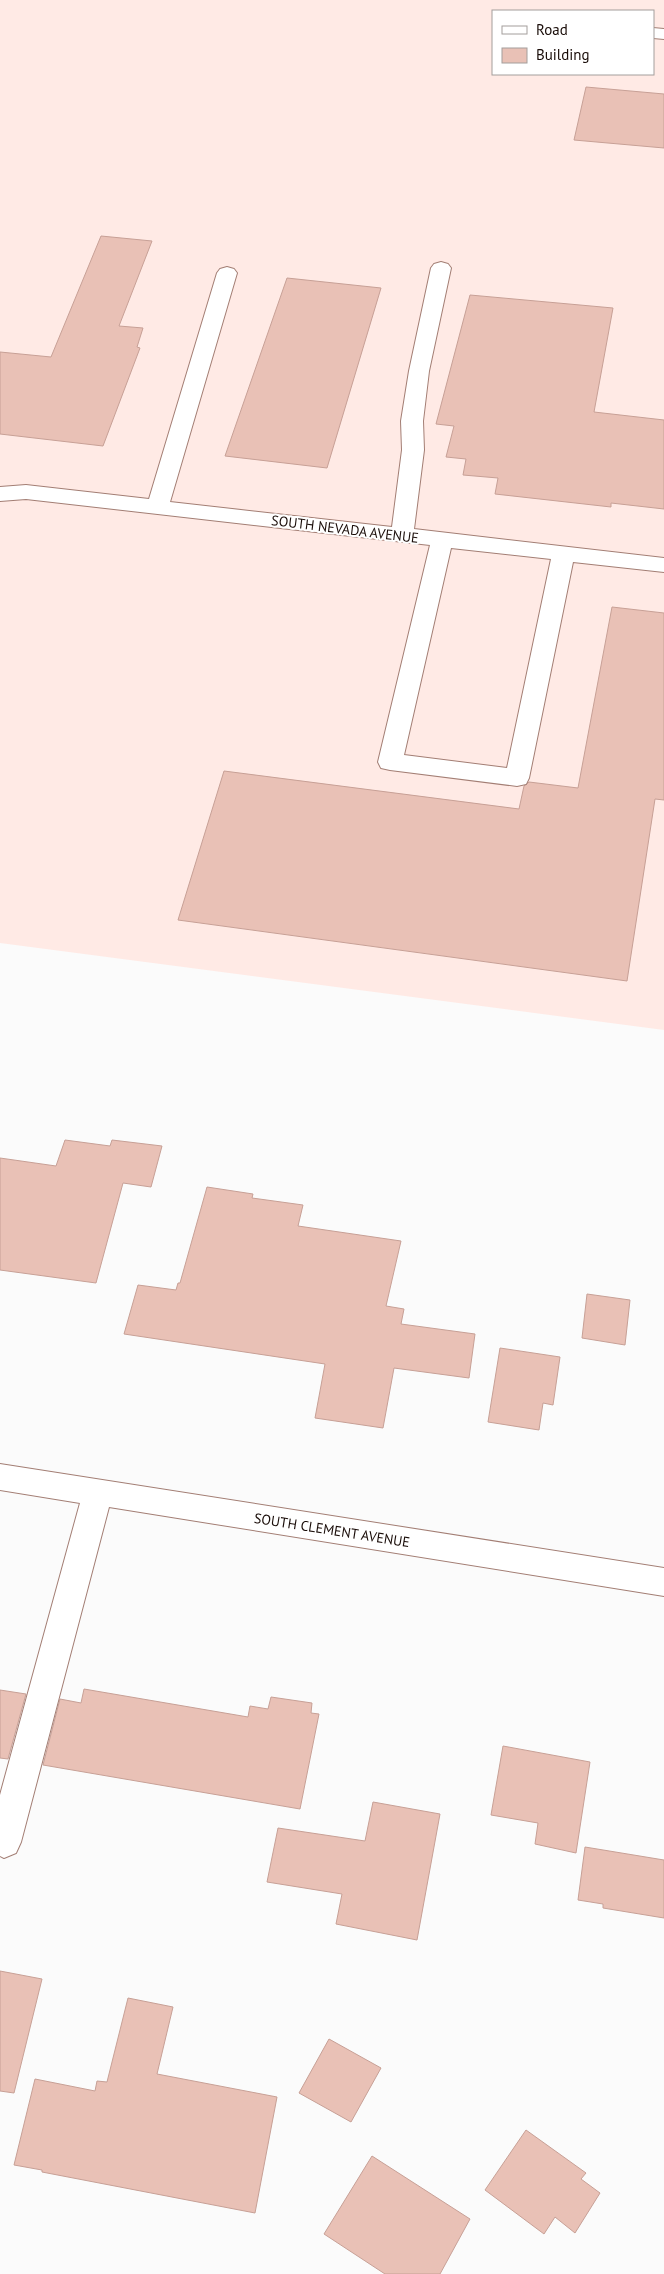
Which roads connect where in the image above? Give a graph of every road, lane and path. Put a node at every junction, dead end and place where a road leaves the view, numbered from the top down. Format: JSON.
{"nodes":[{"id":1,"x":442,"y":268,"type":"dead end"},
{"id":2,"x":227,"y":273,"type":"dead end"},
{"id":3,"x":0,"y":494,"type":"edge"},
{"id":4,"x":157,"y":508,"type":"junction"},
{"id":5,"x":402,"y":536,"type":"junction"},
{"id":6,"x":442,"y":540,"type":"junction"},
{"id":7,"x":564,"y":553,"type":"junction"},
{"id":8,"x":664,"y":565,"type":"edge"},
{"id":9,"x":0,"y":1478,"type":"edge"},
{"id":10,"x":98,"y":1493,"type":"junction"},
{"id":11,"x":664,"y":1582,"type":"edge"},
{"id":12,"x":4,"y":1842,"type":"dead end"}],
"edges":[{"from":1,"to":5,"type":"street"},
{"from":2,"to":4,"type":"street"},
{"from":3,"to":4,"type":"street","name":"SOUTH NEVADA AVENUE"},
{"from":4,"to":5,"type":"street","name":"SOUTH NEVADA AVENUE"},
{"from":5,"to":6,"type":"street","name":"SOUTH NEVADA AVENUE"},
{"from":6,"to":7,"type":"street","name":"SOUTH NEVADA AVENUE"},
{"from":6,"to":7,"type":"street"},
{"from":7,"to":8,"type":"street","name":"SOUTH NEVADA AVENUE"},
{"from":9,"to":10,"type":"street","name":"SOUTH CLEMENT AVENUE"},
{"from":10,"to":11,"type":"street","name":"SOUTH CLEMENT AVENUE"},
{"from":10,"to":12,"type":"street"}]}
